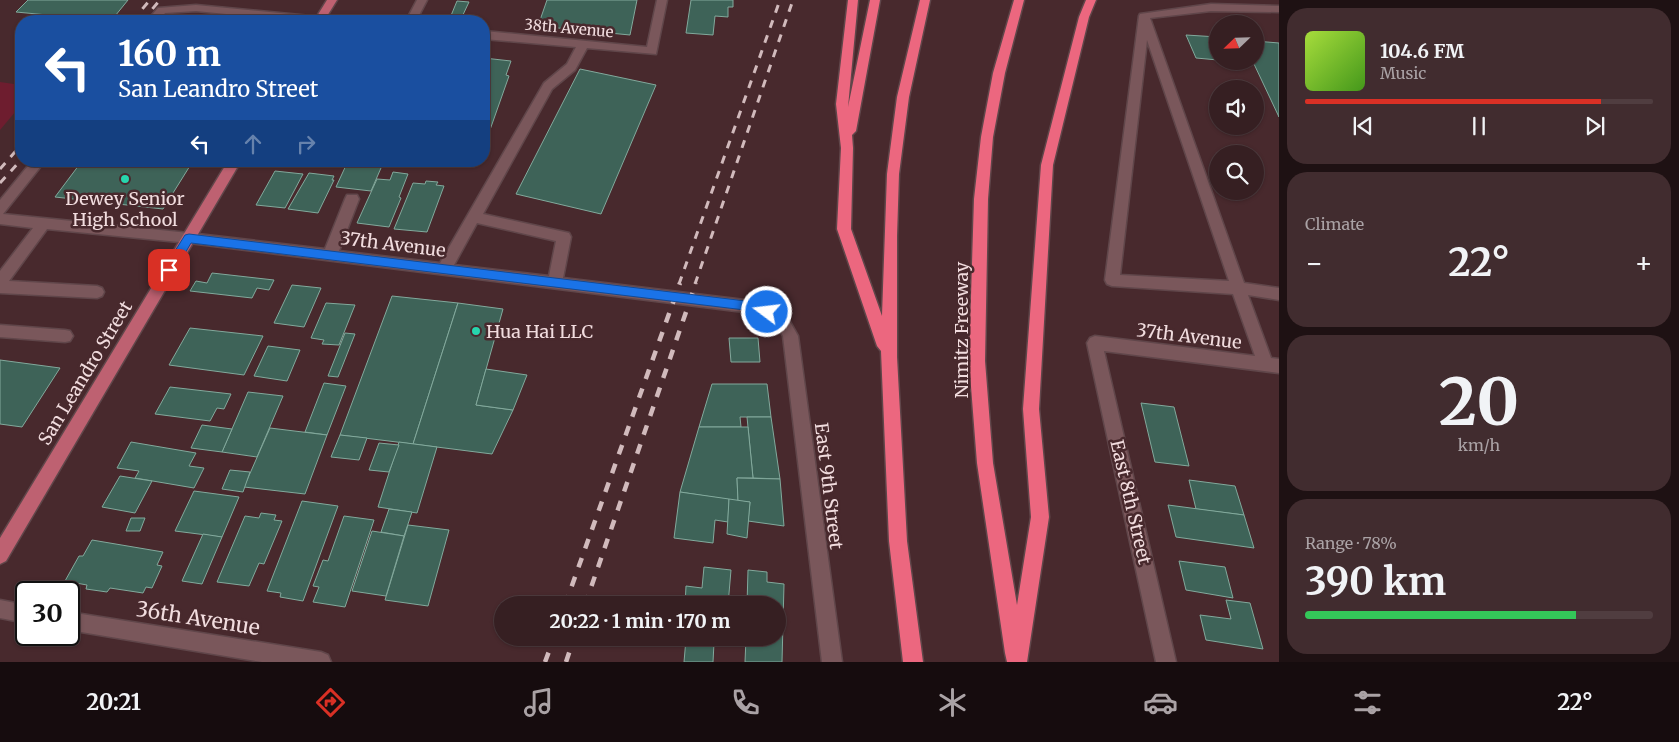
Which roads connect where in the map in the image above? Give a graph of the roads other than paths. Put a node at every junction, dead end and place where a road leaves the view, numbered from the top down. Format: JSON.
{"nodes":[{"id":1,"x":170,"y":0,"type":"edge"},
{"id":2,"x":332,"y":0,"type":"edge"},
{"id":3,"x":422,"y":0,"type":"edge"},
{"id":4,"x":662,"y":0,"type":"edge"},
{"id":5,"x":853,"y":0,"type":"edge"},
{"id":6,"x":875,"y":0,"type":"edge"},
{"id":7,"x":925,"y":0,"type":"edge"},
{"id":8,"x":1019,"y":0,"type":"edge"},
{"id":9,"x":1092,"y":0,"type":"edge"},
{"id":10,"x":162,"y":10,"type":"junction"},
{"id":11,"x":1279,"y":10,"type":"edge"},
{"id":12,"x":158,"y":15,"type":"edge"},
{"id":13,"x":262,"y":15,"type":"edge"},
{"id":14,"x":323,"y":15,"type":"edge"},
{"id":15,"x":415,"y":15,"type":"edge"},
{"id":16,"x":1144,"y":16,"type":"junction"},
{"id":17,"x":490,"y":36,"type":"edge"},
{"id":18,"x":584,"y":44,"type":"junction"},
{"id":19,"x":847,"y":148,"type":"junction"},
{"id":20,"x":35,"y":167,"type":"edge"},
{"id":21,"x":231,"y":167,"type":"edge"},
{"id":22,"x":352,"y":199,"type":"dead end"},
{"id":23,"x":0,"y":210,"type":"edge"},
{"id":24,"x":474,"y":217,"type":"junction"},
{"id":25,"x":0,"y":219,"type":"edge"},
{"id":26,"x":44,"y":223,"type":"junction"},
{"id":27,"x":189,"y":238,"type":"junction"},
{"id":28,"x":330,"y":255,"type":"junction"},
{"id":29,"x":444,"y":269,"type":"junction"},
{"id":30,"x":0,"y":282,"type":"edge"},
{"id":31,"x":554,"y":282,"type":"junction"},
{"id":32,"x":0,"y":287,"type":"edge"},
{"id":33,"x":1240,"y":288,"type":"junction"},
{"id":34,"x":97,"y":292,"type":"dead end"},
{"id":35,"x":1279,"y":294,"type":"edge"},
{"id":36,"x":780,"y":317,"type":"joint"},
{"id":37,"x":0,"y":331,"type":"edge"},
{"id":38,"x":65,"y":336,"type":"dead end"},
{"id":39,"x":1095,"y":343,"type":"joint"},
{"id":40,"x":889,"y":357,"type":"junction"},
{"id":41,"x":1272,"y":365,"type":"edge"},
{"id":42,"x":0,"y":555,"type":"edge"},
{"id":43,"x":0,"y":610,"type":"edge"},
{"id":44,"x":15,"y":612,"type":"edge"},
{"id":45,"x":80,"y":623,"type":"edge"},
{"id":46,"x":320,"y":662,"type":"edge"},
{"id":47,"x":832,"y":662,"type":"edge"},
{"id":48,"x":913,"y":662,"type":"edge"},
{"id":49,"x":1017,"y":662,"type":"edge"},
{"id":50,"x":1166,"y":662,"type":"edge"}],
"edges":[{"from":1,"to":10,"type":"street"},
{"from":2,"to":14,"type":"main road"},
{"from":3,"to":15,"type":"street"},
{"from":4,"to":18,"type":"street","name":"38th Avenue"},
{"from":5,"to":19,"type":"highway"},
{"from":6,"to":19,"type":"highway"},
{"from":7,"to":40,"type":"highway"},
{"from":8,"to":49,"type":"highway","name":"Nimitz Freeway"},
{"from":9,"to":49,"type":"highway"},
{"from":10,"to":12,"type":"street"},
{"from":10,"to":13,"type":"street"},
{"from":11,"to":16,"type":"street"},
{"from":16,"to":33,"type":"street"},
{"from":16,"to":33,"type":"street"},
{"from":17,"to":18,"type":"street","name":"38th Avenue"},
{"from":18,"to":24,"type":"street"},
{"from":19,"to":40,"type":"highway"},
{"from":20,"to":23,"type":"street"},
{"from":21,"to":27,"type":"main road","name":"San Leandro Street"},
{"from":22,"to":28,"type":"street"},
{"from":24,"to":29,"type":"street"},
{"from":24,"to":31,"type":"street"},
{"from":25,"to":26,"type":"street","name":"37th Avenue"},
{"from":26,"to":27,"type":"street","name":"37th Avenue"},
{"from":26,"to":30,"type":"street"},
{"from":27,"to":28,"type":"street","name":"37th Avenue"},
{"from":27,"to":42,"type":"main road","name":"San Leandro Street"},
{"from":28,"to":29,"type":"street","name":"37th Avenue"},
{"from":29,"to":31,"type":"street","name":"37th Avenue"},
{"from":31,"to":36,"type":"street","name":"37th Avenue"},
{"from":32,"to":34,"type":"street"},
{"from":33,"to":35,"type":"street"},
{"from":33,"to":41,"type":"street"},
{"from":36,"to":47,"type":"street","name":"East 9th Street"},
{"from":37,"to":38,"type":"street"},
{"from":39,"to":41,"type":"street","name":"37th Avenue"},
{"from":39,"to":50,"type":"street","name":"East 8th Street"},
{"from":40,"to":48,"type":"highway"},
{"from":43,"to":44,"type":"street"},
{"from":45,"to":46,"type":"street","name":"36th Avenue"}]}
